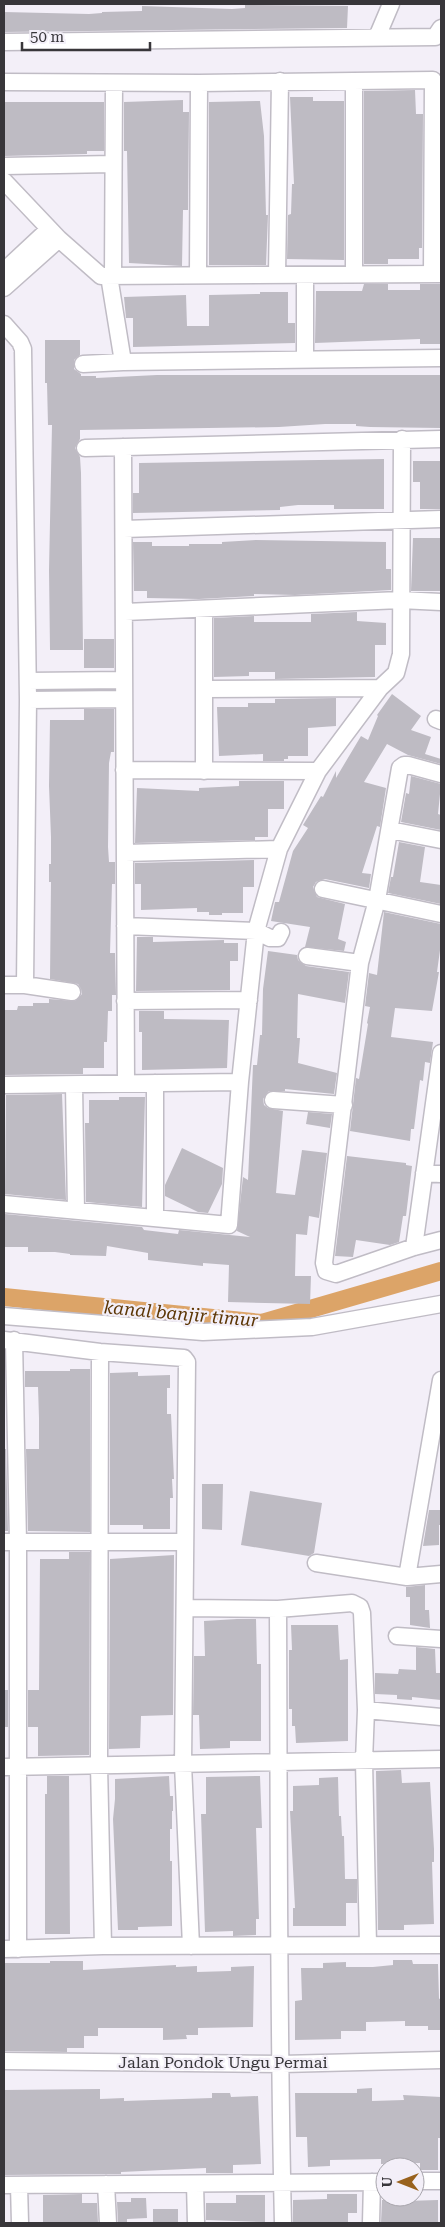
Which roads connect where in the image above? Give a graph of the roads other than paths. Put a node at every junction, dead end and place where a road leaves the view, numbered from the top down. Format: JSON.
{"nodes":[{"id":1,"x":392,"y":4,"type":"edge"},
{"id":2,"x":441,"y":28,"type":"edge"},
{"id":3,"x":377,"y":37,"type":"junction"},
{"id":4,"x":4,"y":42,"type":"edge"},
{"id":5,"x":280,"y":81,"type":"junction"},
{"id":6,"x":354,"y":81,"type":"junction"},
{"id":7,"x":4,"y":82,"type":"edge"},
{"id":8,"x":114,"y":83,"type":"junction"},
{"id":9,"x":199,"y":83,"type":"junction"},
{"id":10,"x":113,"y":164,"type":"junction"},
{"id":11,"x":4,"y":166,"type":"edge"},
{"id":12,"x":4,"y":181,"type":"edge"},
{"id":13,"x":54,"y":234,"type":"junction"},
{"id":14,"x":4,"y":271,"type":"edge"},
{"id":15,"x":354,"y":274,"type":"junction"},
{"id":16,"x":436,"y":274,"type":"edge"},
{"id":17,"x":198,"y":275,"type":"junction"},
{"id":18,"x":277,"y":275,"type":"junction"},
{"id":19,"x":305,"y":275,"type":"junction"},
{"id":20,"x":111,"y":276,"type":"junction"},
{"id":21,"x":4,"y":288,"type":"edge"},
{"id":22,"x":4,"y":324,"type":"edge"},
{"id":23,"x":441,"y":358,"type":"edge"},
{"id":24,"x":305,"y":360,"type":"junction"},
{"id":25,"x":123,"y":362,"type":"junction"},
{"id":26,"x":82,"y":364,"type":"dead end"},
{"id":27,"x":402,"y":439,"type":"junction"},
{"id":28,"x":441,"y":439,"type":"edge"},
{"id":29,"x":123,"y":447,"type":"junction"},
{"id":30,"x":84,"y":448,"type":"dead end"},
{"id":31,"x":441,"y":519,"type":"edge"},
{"id":32,"x":402,"y":520,"type":"junction"},
{"id":33,"x":124,"y":529,"type":"junction"},
{"id":34,"x":400,"y":600,"type":"junction"},
{"id":35,"x":441,"y":602,"type":"edge"},
{"id":36,"x":204,"y":609,"type":"junction"},
{"id":37,"x":125,"y":612,"type":"junction"},
{"id":38,"x":124,"y":680,"type":"junction"},
{"id":39,"x":28,"y":681,"type":"junction"},
{"id":40,"x":380,"y":688,"type":"junction"},
{"id":41,"x":205,"y":689,"type":"junction"},
{"id":42,"x":124,"y":699,"type":"junction"},
{"id":43,"x":28,"y":700,"type":"junction"},
{"id":44,"x":124,"y":770,"type":"junction"},
{"id":45,"x":204,"y":771,"type":"junction"},
{"id":46,"x":318,"y":771,"type":"junction"},
{"id":47,"x":441,"y":774,"type":"edge"},
{"id":48,"x":390,"y":830,"type":"junction"},
{"id":49,"x":441,"y":840,"type":"edge"},
{"id":50,"x":279,"y":849,"type":"junction"},
{"id":51,"x":125,"y":853,"type":"junction"},
{"id":52,"x":323,"y":889,"type":"dead end"},
{"id":53,"x":377,"y":900,"type":"junction"},
{"id":54,"x":441,"y":914,"type":"edge"},
{"id":55,"x":125,"y":926,"type":"junction"},
{"id":56,"x":256,"y":931,"type":"junction"},
{"id":57,"x":281,"y":932,"type":"dead end"},
{"id":58,"x":307,"y":956,"type":"dead end"},
{"id":59,"x":360,"y":963,"type":"junction"},
{"id":60,"x":4,"y":985,"type":"edge"},
{"id":61,"x":25,"y":985,"type":"junction"},
{"id":62,"x":72,"y":992,"type":"dead end"},
{"id":63,"x":248,"y":1000,"type":"junction"},
{"id":64,"x":125,"y":1001,"type":"junction"},
{"id":65,"x":441,"y":1053,"type":"edge"},
{"id":66,"x":240,"y":1082,"type":"junction"},
{"id":67,"x":155,"y":1083,"type":"junction"},
{"id":68,"x":126,"y":1084,"type":"junction"},
{"id":69,"x":4,"y":1085,"type":"edge"},
{"id":70,"x":74,"y":1085,"type":"junction"},
{"id":71,"x":273,"y":1100,"type":"dead end"},
{"id":72,"x":344,"y":1105,"type":"junction"},
{"id":73,"x":424,"y":1173,"type":"junction"},
{"id":74,"x":441,"y":1174,"type":"edge"},
{"id":75,"x":4,"y":1204,"type":"edge"},
{"id":76,"x":76,"y":1211,"type":"junction"},
{"id":77,"x":155,"y":1218,"type":"junction"},
{"id":78,"x":441,"y":1240,"type":"edge"},
{"id":79,"x":414,"y":1247,"type":"junction"},
{"id":80,"x":441,"y":1304,"type":"edge"},
{"id":81,"x":4,"y":1316,"type":"edge"},
{"id":82,"x":9,"y":1340,"type":"edge"},
{"id":83,"x":100,"y":1352,"type":"junction"},
{"id":84,"x":441,"y":1380,"type":"edge"},
{"id":85,"x":11,"y":1542,"type":"edge"},
{"id":86,"x":100,"y":1542,"type":"junction"},
{"id":87,"x":185,"y":1542,"type":"junction"},
{"id":88,"x":316,"y":1563,"type":"dead end"},
{"id":89,"x":441,"y":1574,"type":"edge"},
{"id":90,"x":407,"y":1577,"type":"junction"},
{"id":91,"x":185,"y":1608,"type":"junction"},
{"id":92,"x":278,"y":1609,"type":"junction"},
{"id":93,"x":397,"y":1636,"type":"dead end"},
{"id":94,"x":441,"y":1639,"type":"edge"},
{"id":95,"x":366,"y":1710,"type":"junction"},
{"id":96,"x":441,"y":1717,"type":"edge"},
{"id":97,"x":441,"y":1759,"type":"edge"},
{"id":98,"x":364,"y":1761,"type":"junction"},
{"id":99,"x":279,"y":1762,"type":"junction"},
{"id":100,"x":183,"y":1764,"type":"junction"},
{"id":101,"x":100,"y":1765,"type":"junction"},
{"id":102,"x":12,"y":1767,"type":"edge"},
{"id":103,"x":278,"y":1945,"type":"junction"},
{"id":104,"x":368,"y":1945,"type":"junction"},
{"id":105,"x":441,"y":1945,"type":"edge"},
{"id":106,"x":103,"y":1946,"type":"junction"},
{"id":107,"x":191,"y":1946,"type":"junction"},
{"id":108,"x":11,"y":1949,"type":"edge"},
{"id":109,"x":441,"y":2060,"type":"edge"},
{"id":110,"x":4,"y":2061,"type":"edge"},
{"id":111,"x":282,"y":2064,"type":"junction"},
{"id":112,"x":425,"y":2181,"type":"edge"},
{"id":113,"x":441,"y":2181,"type":"edge"},
{"id":114,"x":375,"y":2182,"type":"edge"},
{"id":115,"x":282,"y":2183,"type":"junction"},
{"id":116,"x":106,"y":2184,"type":"junction"},
{"id":117,"x":195,"y":2184,"type":"junction"},
{"id":118,"x":11,"y":2185,"type":"edge"},
{"id":119,"x":375,"y":2200,"type":"edge"},
{"id":120,"x":20,"y":2223,"type":"edge"},
{"id":121,"x":108,"y":2223,"type":"edge"},
{"id":122,"x":196,"y":2223,"type":"edge"},
{"id":123,"x":283,"y":2223,"type":"edge"},
{"id":124,"x":371,"y":2223,"type":"edge"}],
"edges":[{"from":1,"to":3,"type":"street"},
{"from":2,"to":3,"type":"street"},
{"from":3,"to":4,"type":"street"},
{"from":5,"to":6,"type":"street"},
{"from":5,"to":9,"type":"street"},
{"from":5,"to":18,"type":"street"},
{"from":6,"to":15,"type":"street"},
{"from":6,"to":16,"type":"street"},
{"from":7,"to":8,"type":"street"},
{"from":8,"to":9,"type":"street"},
{"from":8,"to":10,"type":"street"},
{"from":9,"to":17,"type":"street"},
{"from":10,"to":11,"type":"street"},
{"from":10,"to":20,"type":"street"},
{"from":12,"to":13,"type":"street"},
{"from":13,"to":14,"type":"street"},
{"from":13,"to":20,"type":"street"},
{"from":13,"to":21,"type":"street"},
{"from":15,"to":16,"type":"street"},
{"from":15,"to":19,"type":"street"},
{"from":17,"to":18,"type":"street"},
{"from":17,"to":20,"type":"street"},
{"from":18,"to":19,"type":"street"},
{"from":19,"to":24,"type":"street"},
{"from":20,"to":25,"type":"street"},
{"from":22,"to":39,"type":"street"},
{"from":23,"to":24,"type":"street"},
{"from":24,"to":25,"type":"street"},
{"from":25,"to":26,"type":"street"},
{"from":27,"to":28,"type":"street"},
{"from":27,"to":29,"type":"street"},
{"from":27,"to":32,"type":"street"},
{"from":29,"to":30,"type":"street"},
{"from":29,"to":33,"type":"street"},
{"from":31,"to":32,"type":"street"},
{"from":32,"to":33,"type":"street"},
{"from":32,"to":34,"type":"street"},
{"from":33,"to":37,"type":"street"},
{"from":34,"to":35,"type":"street"},
{"from":34,"to":36,"type":"street"},
{"from":34,"to":40,"type":"street"},
{"from":36,"to":37,"type":"street"},
{"from":36,"to":41,"type":"street"},
{"from":37,"to":38,"type":"street"},
{"from":38,"to":39,"type":"street"},
{"from":38,"to":42,"type":"street"},
{"from":39,"to":43,"type":"street"},
{"from":40,"to":41,"type":"street"},
{"from":40,"to":46,"type":"street"},
{"from":41,"to":45,"type":"street"},
{"from":42,"to":43,"type":"street"},
{"from":42,"to":44,"type":"street"},
{"from":43,"to":61,"type":"street"},
{"from":44,"to":45,"type":"street"},
{"from":44,"to":51,"type":"street"},
{"from":45,"to":46,"type":"street"},
{"from":46,"to":50,"type":"street"},
{"from":47,"to":48,"type":"street"},
{"from":48,"to":49,"type":"street"},
{"from":48,"to":53,"type":"street"},
{"from":50,"to":51,"type":"street"},
{"from":50,"to":56,"type":"street"},
{"from":51,"to":55,"type":"street"},
{"from":52,"to":53,"type":"street"},
{"from":53,"to":54,"type":"street"},
{"from":53,"to":59,"type":"street"},
{"from":55,"to":56,"type":"street"},
{"from":55,"to":64,"type":"street"},
{"from":56,"to":57,"type":"street"},
{"from":56,"to":63,"type":"street"},
{"from":58,"to":59,"type":"street"},
{"from":59,"to":72,"type":"street"},
{"from":60,"to":61,"type":"street"},
{"from":61,"to":62,"type":"street"},
{"from":63,"to":64,"type":"street"},
{"from":63,"to":66,"type":"street"},
{"from":64,"to":68,"type":"street"},
{"from":65,"to":73,"type":"street"},
{"from":66,"to":67,"type":"street"},
{"from":66,"to":77,"type":"street"},
{"from":67,"to":68,"type":"street"},
{"from":67,"to":77,"type":"street"},
{"from":68,"to":70,"type":"street"},
{"from":69,"to":70,"type":"street"},
{"from":70,"to":76,"type":"street"},
{"from":71,"to":72,"type":"street"},
{"from":72,"to":79,"type":"street"},
{"from":73,"to":74,"type":"street"},
{"from":73,"to":79,"type":"street"},
{"from":75,"to":76,"type":"street"},
{"from":76,"to":77,"type":"street"},
{"from":78,"to":79,"type":"street"},
{"from":80,"to":81,"type":"street"},
{"from":82,"to":83,"type":"street"},
{"from":82,"to":85,"type":"street"},
{"from":83,"to":86,"type":"street"},
{"from":83,"to":87,"type":"street"},
{"from":84,"to":90,"type":"street"},
{"from":85,"to":86,"type":"street"},
{"from":85,"to":102,"type":"street"},
{"from":86,"to":87,"type":"street"},
{"from":86,"to":101,"type":"street"},
{"from":87,"to":91,"type":"street"},
{"from":88,"to":90,"type":"street"},
{"from":89,"to":90,"type":"street"},
{"from":91,"to":92,"type":"street"},
{"from":91,"to":100,"type":"street"},
{"from":92,"to":95,"type":"street"},
{"from":92,"to":99,"type":"street"},
{"from":93,"to":94,"type":"street"},
{"from":95,"to":96,"type":"street"},
{"from":95,"to":98,"type":"street"},
{"from":97,"to":98,"type":"street"},
{"from":98,"to":99,"type":"street"},
{"from":98,"to":104,"type":"street"},
{"from":99,"to":100,"type":"street"},
{"from":99,"to":103,"type":"street"},
{"from":100,"to":101,"type":"street"},
{"from":100,"to":107,"type":"street"},
{"from":101,"to":102,"type":"street"},
{"from":101,"to":106,"type":"street"},
{"from":102,"to":108,"type":"street"},
{"from":103,"to":104,"type":"street"},
{"from":103,"to":107,"type":"street"},
{"from":103,"to":111,"type":"street"},
{"from":104,"to":105,"type":"street"},
{"from":106,"to":107,"type":"street"},
{"from":106,"to":108,"type":"street"},
{"from":109,"to":111,"type":"street","name":"Jalan Pondok Ungu Permai"},
{"from":110,"to":111,"type":"street","name":"Jalan Pondok Ungu Permai"},
{"from":111,"to":115,"type":"street"},
{"from":112,"to":113,"type":"street"},
{"from":114,"to":115,"type":"street"},
{"from":115,"to":117,"type":"street"},
{"from":115,"to":123,"type":"street"},
{"from":116,"to":117,"type":"street"},
{"from":116,"to":118,"type":"street"},
{"from":116,"to":121,"type":"street"},
{"from":117,"to":122,"type":"street"},
{"from":118,"to":120,"type":"street"},
{"from":119,"to":124,"type":"street"}]}
